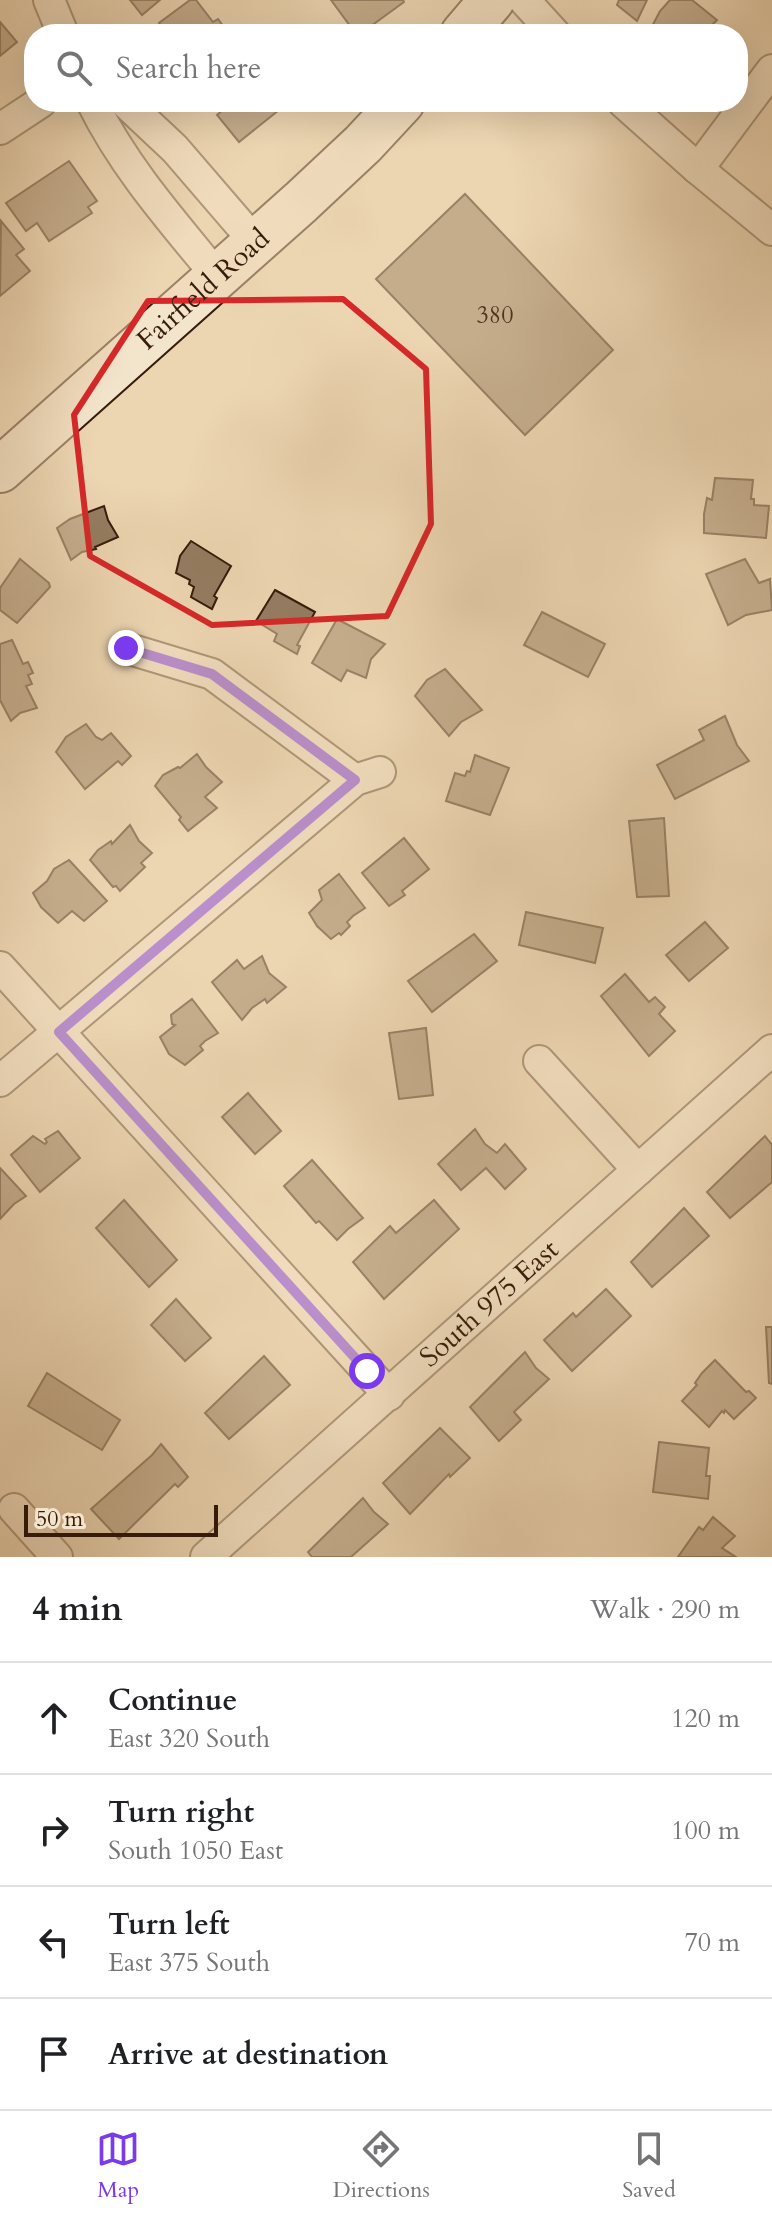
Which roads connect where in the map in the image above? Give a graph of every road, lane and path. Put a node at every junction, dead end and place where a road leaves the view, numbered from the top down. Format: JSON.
{"nodes":[{"id":1,"x":49,"y":0,"type":"edge"},
{"id":2,"x":492,"y":0,"type":"edge"},
{"id":3,"x":524,"y":0,"type":"edge"},
{"id":4,"x":59,"y":24,"type":"edge"},
{"id":5,"x":472,"y":24,"type":"edge"},
{"id":6,"x":546,"y":24,"type":"edge"},
{"id":7,"x":772,"y":70,"type":"edge"},
{"id":8,"x":748,"y":102,"type":"edge"},
{"id":9,"x":26,"y":112,"type":"edge"},
{"id":10,"x":97,"y":112,"type":"edge"},
{"id":11,"x":136,"y":112,"type":"edge"},
{"id":12,"x":393,"y":112,"type":"edge"},
{"id":13,"x":634,"y":112,"type":"edge"},
{"id":14,"x":741,"y":112,"type":"edge"},
{"id":15,"x":0,"y":129,"type":"edge"},
{"id":16,"x":698,"y":169,"type":"junction"},
{"id":17,"x":772,"y":230,"type":"edge"},
{"id":18,"x":255,"y":242,"type":"junction"},
{"id":19,"x":217,"y":276,"type":"junction"},
{"id":20,"x":0,"y":470,"type":"edge"},
{"id":21,"x":126,"y":648,"type":"dead end"},
{"id":22,"x":0,"y":967,"type":"edge"},
{"id":23,"x":59,"y":1032,"type":"junction"},
{"id":24,"x":772,"y":1050,"type":"edge"},
{"id":25,"x":539,"y":1061,"type":"dead end"},
{"id":26,"x":0,"y":1081,"type":"edge"},
{"id":27,"x":638,"y":1170,"type":"junction"},
{"id":28,"x":389,"y":1395,"type":"junction"},
{"id":29,"x":14,"y":1509,"type":"dead end"},
{"id":30,"x":57,"y":1557,"type":"edge"},
{"id":31,"x":206,"y":1557,"type":"edge"}],
"edges":[{"from":1,"to":4,"type":"street"},
{"from":2,"to":5,"type":"street"},
{"from":3,"to":6,"type":"street"},
{"from":7,"to":8,"type":"street"},
{"from":9,"to":15,"type":"street"},
{"from":10,"to":19,"type":"street"},
{"from":11,"to":18,"type":"street"},
{"from":12,"to":18,"type":"street","name":"Fairfield Road"},
{"from":13,"to":16,"type":"street"},
{"from":14,"to":16,"type":"street"},
{"from":16,"to":17,"type":"street"},
{"from":18,"to":19,"type":"street","name":"Fairfield Road"},
{"from":19,"to":20,"type":"street","name":"Fairfield Road"},
{"from":21,"to":23,"type":"street"},
{"from":22,"to":23,"type":"street"},
{"from":23,"to":26,"type":"street"},
{"from":23,"to":28,"type":"street"},
{"from":24,"to":27,"type":"street","name":"South 975 East"},
{"from":25,"to":27,"type":"street"},
{"from":27,"to":28,"type":"street","name":"South 975 East"},
{"from":28,"to":31,"type":"street","name":"South 975 East"},
{"from":29,"to":30,"type":"street"}]}
